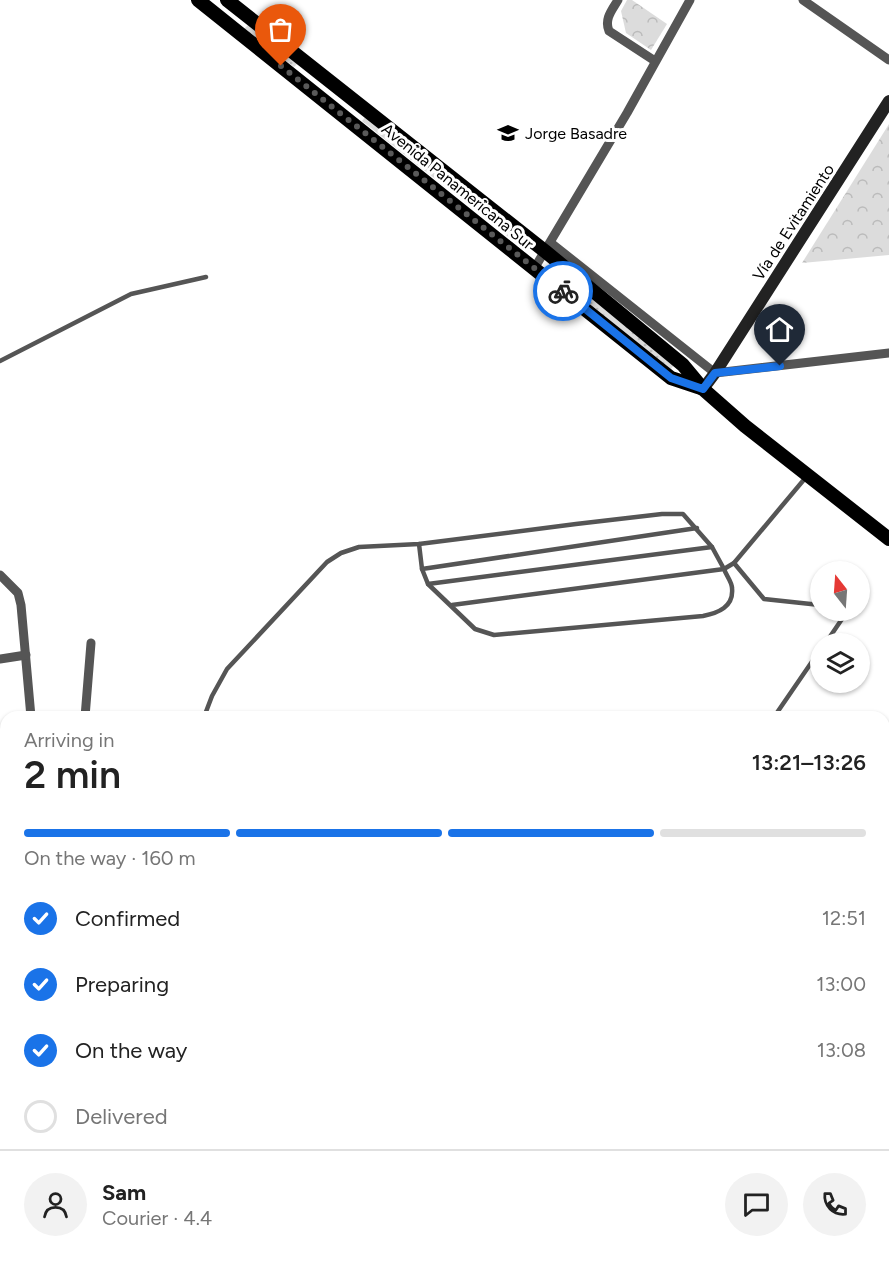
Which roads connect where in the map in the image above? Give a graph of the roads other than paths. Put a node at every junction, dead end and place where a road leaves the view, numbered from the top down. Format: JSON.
{"nodes":[{"id":1,"x":198,"y":0,"type":"edge"},
{"id":2,"x":227,"y":0,"type":"edge"},
{"id":3,"x":618,"y":0,"type":"edge"},
{"id":4,"x":690,"y":0,"type":"edge"},
{"id":5,"x":802,"y":0,"type":"edge"},
{"id":6,"x":889,"y":60,"type":"edge"},
{"id":7,"x":655,"y":61,"type":"junction"},
{"id":8,"x":889,"y":101,"type":"edge"},
{"id":9,"x":548,"y":247,"type":"junction"},
{"id":10,"x":534,"y":269,"type":"junction"},
{"id":11,"x":206,"y":277,"type":"dead end"},
{"id":12,"x":889,"y":353,"type":"edge"},
{"id":13,"x":0,"y":361,"type":"edge"},
{"id":14,"x":715,"y":373,"type":"junction"},
{"id":15,"x":703,"y":389,"type":"junction"},
{"id":16,"x":807,"y":476,"type":"junction"},
{"id":17,"x":697,"y":528,"type":"junction"},
{"id":18,"x":889,"y":539,"type":"edge"},
{"id":19,"x":418,"y":544,"type":"junction"},
{"id":20,"x":712,"y":547,"type":"junction"},
{"id":21,"x":734,"y":562,"type":"junction"},
{"id":22,"x":422,"y":569,"type":"junction"},
{"id":23,"x":724,"y":570,"type":"junction"},
{"id":24,"x":0,"y":575,"type":"edge"},
{"id":25,"x":428,"y":584,"type":"junction"},
{"id":26,"x":810,"y":604,"type":"edge"},
{"id":27,"x":452,"y":605,"type":"junction"},
{"id":28,"x":91,"y":643,"type":"dead end"},
{"id":29,"x":26,"y":655,"type":"junction"},
{"id":30,"x":0,"y":659,"type":"edge"},
{"id":31,"x":810,"y":665,"type":"edge"},
{"id":32,"x":31,"y":711,"type":"edge"},
{"id":33,"x":85,"y":711,"type":"edge"},
{"id":34,"x":206,"y":711,"type":"edge"},
{"id":35,"x":778,"y":711,"type":"edge"}],
"edges":[{"from":1,"to":10,"type":"main road","name":"Avenida Panamericana Sur"},
{"from":2,"to":9,"type":"main road","name":"Avenida Panamericana Sur"},
{"from":3,"to":7,"type":"street"},
{"from":4,"to":7,"type":"street"},
{"from":5,"to":6,"type":"street"},
{"from":7,"to":9,"type":"street"},
{"from":8,"to":14,"type":"main road","name":"Vía de Evitamiento"},
{"from":9,"to":10,"type":"street"},
{"from":9,"to":14,"type":"street","name":"Avenida Panamericana Sur"},
{"from":9,"to":15,"type":"main road","name":"Avenida Panamericana Sur"},
{"from":10,"to":15,"type":"main road","name":"Avenida Panamericana Sur"},
{"from":11,"to":13,"type":"lane"},
{"from":12,"to":14,"type":"street"},
{"from":14,"to":15,"type":"main road","name":"Vía de Evitamiento"},
{"from":15,"to":16,"type":"main road","name":"Avenida Panamericana Sur"},
{"from":16,"to":18,"type":"main road","name":"Avenida Panamericana Sur"},
{"from":16,"to":21,"type":"lane"},
{"from":17,"to":19,"type":"lane"},
{"from":17,"to":20,"type":"lane"},
{"from":17,"to":22,"type":"lane"},
{"from":19,"to":22,"type":"lane"},
{"from":19,"to":34,"type":"lane"},
{"from":20,"to":23,"type":"lane"},
{"from":20,"to":25,"type":"lane"},
{"from":21,"to":23,"type":"lane"},
{"from":21,"to":26,"type":"lane"},
{"from":22,"to":25,"type":"lane"},
{"from":23,"to":27,"type":"lane"},
{"from":23,"to":27,"type":"lane"},
{"from":24,"to":29,"type":"street"},
{"from":25,"to":27,"type":"lane"},
{"from":28,"to":33,"type":"street"},
{"from":29,"to":30,"type":"street"},
{"from":29,"to":32,"type":"street"},
{"from":31,"to":35,"type":"lane"}]}
